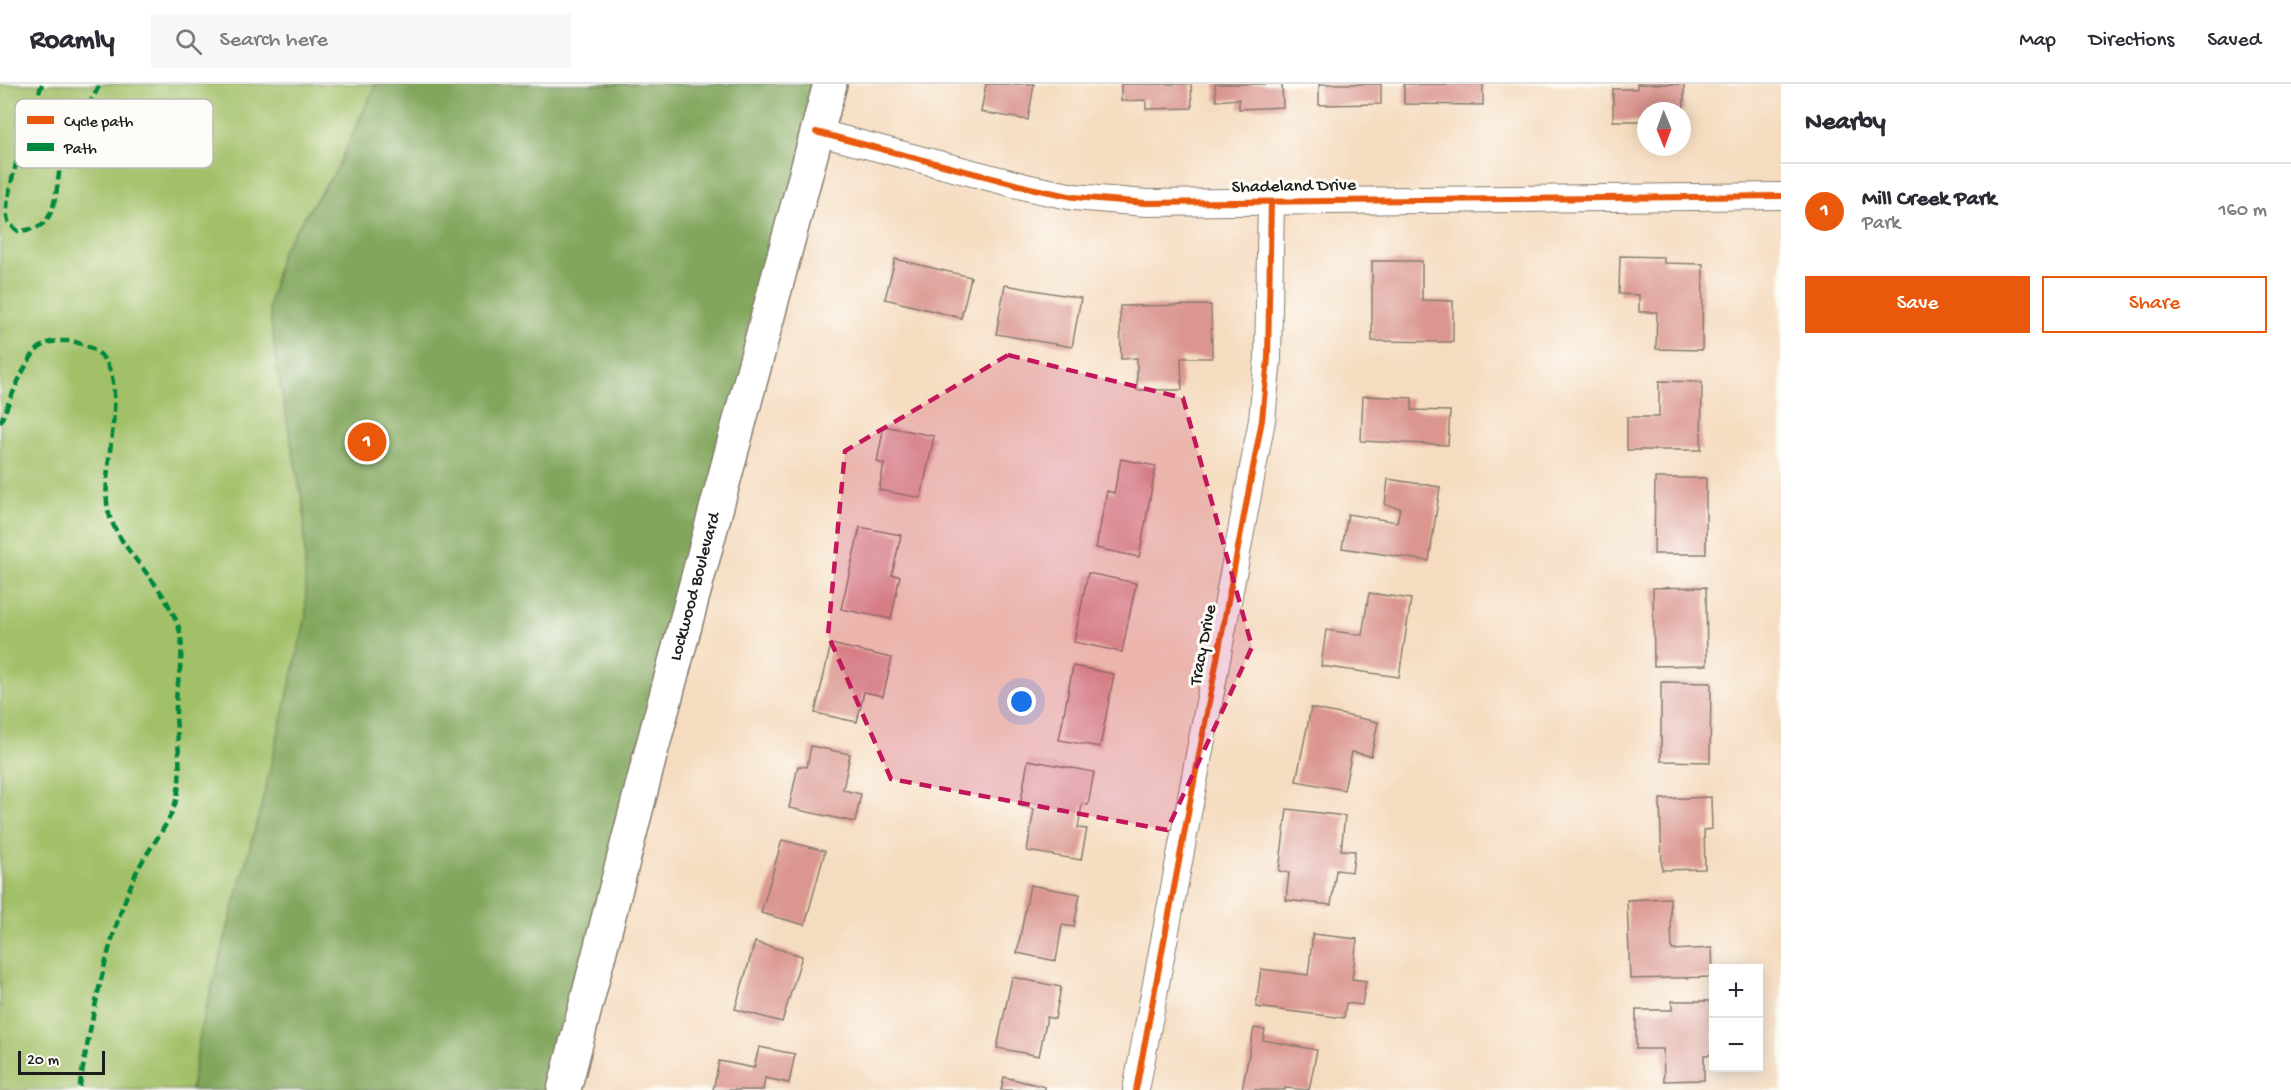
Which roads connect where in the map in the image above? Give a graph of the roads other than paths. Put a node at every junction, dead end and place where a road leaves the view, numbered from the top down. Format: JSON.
{"nodes":[{"id":1,"x":830,"y":84,"type":"edge"},
{"id":2,"x":816,"y":132,"type":"junction"},
{"id":3,"x":1781,"y":196,"type":"edge"},
{"id":4,"x":1271,"y":202,"type":"junction"},
{"id":5,"x":564,"y":1090,"type":"edge"},
{"id":6,"x":1136,"y":1090,"type":"edge"}],
"edges":[{"from":1,"to":2,"type":"main road","name":"Lockwood Boulevard"},
{"from":2,"to":4,"type":"street","name":"Shadeland Drive"},
{"from":2,"to":5,"type":"main road","name":"Lockwood Boulevard"},
{"from":3,"to":4,"type":"street","name":"Shadeland Drive"},
{"from":4,"to":6,"type":"street","name":"Tracy Drive"}]}
